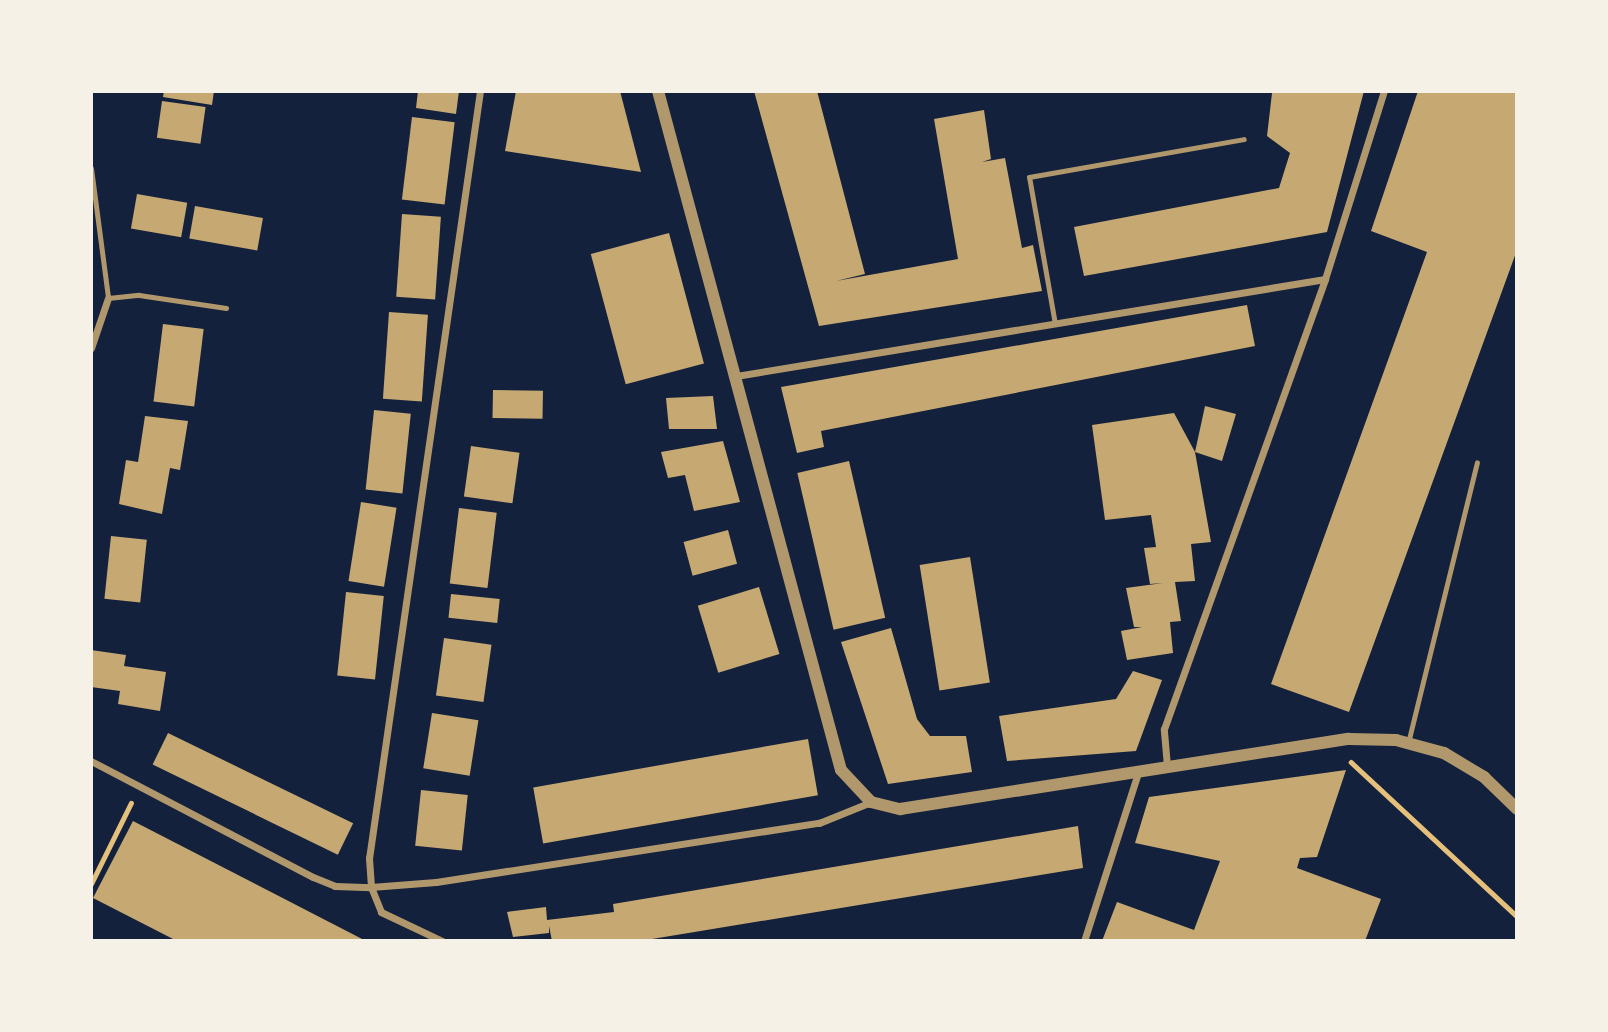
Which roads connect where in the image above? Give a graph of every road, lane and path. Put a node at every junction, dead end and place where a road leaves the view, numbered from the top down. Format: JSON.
{"nodes":[{"id":1,"x":480,"y":91,"type":"edge"},
{"id":2,"x":658,"y":91,"type":"edge"},
{"id":3,"x":1384,"y":91,"type":"edge"},
{"id":4,"x":1244,"y":139,"type":"dead end"},
{"id":5,"x":91,"y":169,"type":"edge"},
{"id":6,"x":1325,"y":279,"type":"junction"},
{"id":7,"x":108,"y":298,"type":"junction"},
{"id":8,"x":226,"y":308,"type":"dead end"},
{"id":9,"x":1055,"y":324,"type":"junction"},
{"id":10,"x":91,"y":348,"type":"edge"},
{"id":11,"x":736,"y":376,"type":"junction"},
{"id":12,"x":1478,"y":462,"type":"dead end"},
{"id":13,"x":1329,"y":742,"type":"junction"},
{"id":14,"x":1408,"y":743,"type":"junction"},
{"id":15,"x":91,"y":761,"type":"edge"},
{"id":16,"x":1167,"y":766,"type":"junction"},
{"id":17,"x":1138,"y":773,"type":"junction"},
{"id":18,"x":139,"y":788,"type":"junction"},
{"id":19,"x":871,"y":802,"type":"junction"},
{"id":20,"x":1517,"y":809,"type":"edge"},
{"id":21,"x":91,"y":884,"type":"edge"},
{"id":22,"x":372,"y":887,"type":"junction"},
{"id":23,"x":1517,"y":916,"type":"edge"},
{"id":24,"x":442,"y":941,"type":"edge"},
{"id":25,"x":1084,"y":941,"type":"edge"}],
"edges":[{"from":1,"to":22,"type":"street"},
{"from":2,"to":11,"type":"street"},
{"from":3,"to":6,"type":"street"},
{"from":4,"to":9,"type":"lane"},
{"from":5,"to":7,"type":"lane"},
{"from":6,"to":9,"type":"street"},
{"from":6,"to":16,"type":"street"},
{"from":7,"to":8,"type":"lane"},
{"from":7,"to":10,"type":"street"},
{"from":9,"to":11,"type":"street"},
{"from":11,"to":19,"type":"street"},
{"from":12,"to":14,"type":"lane"},
{"from":13,"to":14,"type":"street"},
{"from":13,"to":16,"type":"street"},
{"from":13,"to":23,"type":"path"},
{"from":14,"to":20,"type":"street"},
{"from":15,"to":18,"type":"street"},
{"from":16,"to":17,"type":"street"},
{"from":17,"to":19,"type":"street"},
{"from":17,"to":25,"type":"street"},
{"from":18,"to":21,"type":"path"},
{"from":18,"to":22,"type":"street"},
{"from":19,"to":22,"type":"street"},
{"from":22,"to":24,"type":"street"}]}
